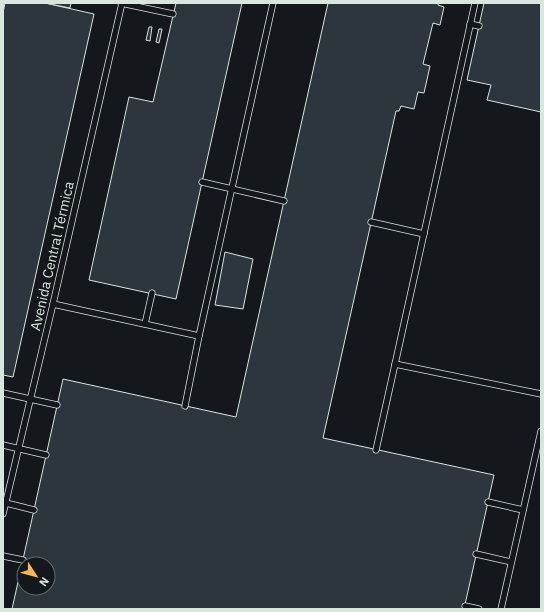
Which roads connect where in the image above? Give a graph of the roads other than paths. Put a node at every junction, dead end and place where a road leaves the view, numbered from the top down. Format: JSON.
{"nodes":[{"id":1,"x":121,"y":3,"type":"edge"},
{"id":2,"x":273,"y":3,"type":"edge"},
{"id":3,"x":475,"y":3,"type":"edge"},
{"id":4,"x":173,"y":14,"type":"dead end"},
{"id":5,"x":470,"y":24,"type":"junction"},
{"id":6,"x":479,"y":26,"type":"dead end"},
{"id":7,"x":202,"y":182,"type":"dead end"},
{"id":8,"x":232,"y":189,"type":"junction"},
{"id":9,"x":284,"y":202,"type":"dead end"},
{"id":10,"x":371,"y":222,"type":"dead end"},
{"id":11,"x":424,"y":234,"type":"junction"},
{"id":12,"x":152,"y":293,"type":"dead end"},
{"id":13,"x":53,"y":304,"type":"junction"},
{"id":14,"x":144,"y":324,"type":"junction"},
{"id":15,"x":199,"y":336,"type":"junction"},
{"id":16,"x":395,"y":364,"type":"junction"},
{"id":17,"x":3,"y":393,"type":"edge"},
{"id":18,"x":541,"y":394,"type":"edge"},
{"id":19,"x":30,"y":399,"type":"junction"},
{"id":20,"x":57,"y":405,"type":"dead end"},
{"id":21,"x":185,"y":406,"type":"dead end"},
{"id":22,"x":541,"y":431,"type":"edge"},
{"id":23,"x":3,"y":445,"type":"edge"},
{"id":24,"x":18,"y":449,"type":"junction"},
{"id":25,"x":376,"y":450,"type":"dead end"},
{"id":26,"x":46,"y":455,"type":"dead end"},
{"id":27,"x":488,"y":502,"type":"dead end"},
{"id":28,"x":6,"y":503,"type":"junction"},
{"id":29,"x":34,"y":510,"type":"dead end"},
{"id":30,"x":523,"y":510,"type":"junction"},
{"id":31,"x":3,"y":514,"type":"edge"},
{"id":32,"x":476,"y":554,"type":"dead end"},
{"id":33,"x":3,"y":556,"type":"edge"},
{"id":34,"x":16,"y":559,"type":"edge"},
{"id":35,"x":511,"y":562,"type":"junction"},
{"id":36,"x":465,"y":606,"type":"dead end"},
{"id":37,"x":479,"y":609,"type":"edge"},
{"id":38,"x":501,"y":609,"type":"edge"}],
"edges":[{"from":1,"to":4,"type":"lane"},
{"from":1,"to":13,"type":"lane","name":"Avenida Central Térmica"},
{"from":2,"to":8,"type":"lane"},
{"from":3,"to":5,"type":"lane"},
{"from":5,"to":6,"type":"lane"},
{"from":5,"to":11,"type":"lane"},
{"from":7,"to":8,"type":"lane"},
{"from":8,"to":9,"type":"lane"},
{"from":8,"to":15,"type":"lane"},
{"from":10,"to":11,"type":"lane"},
{"from":11,"to":16,"type":"lane"},
{"from":12,"to":14,"type":"lane"},
{"from":13,"to":14,"type":"lane"},
{"from":13,"to":19,"type":"lane","name":"Avenida Central Térmica"},
{"from":14,"to":15,"type":"lane"},
{"from":15,"to":21,"type":"lane"},
{"from":16,"to":18,"type":"lane"},
{"from":16,"to":25,"type":"lane"},
{"from":17,"to":19,"type":"lane"},
{"from":19,"to":20,"type":"lane"},
{"from":19,"to":24,"type":"lane","name":"Avenida Central Térmica"},
{"from":22,"to":30,"type":"lane"},
{"from":23,"to":24,"type":"lane"},
{"from":24,"to":26,"type":"lane"},
{"from":24,"to":28,"type":"lane","name":"Avenida Central Térmica"},
{"from":27,"to":30,"type":"lane"},
{"from":28,"to":29,"type":"lane"},
{"from":28,"to":31,"type":"lane","name":"Avenida Central Térmica"},
{"from":30,"to":35,"type":"lane"},
{"from":32,"to":35,"type":"lane"},
{"from":33,"to":34,"type":"lane"},
{"from":35,"to":38,"type":"lane"},
{"from":36,"to":37,"type":"lane"}]}
